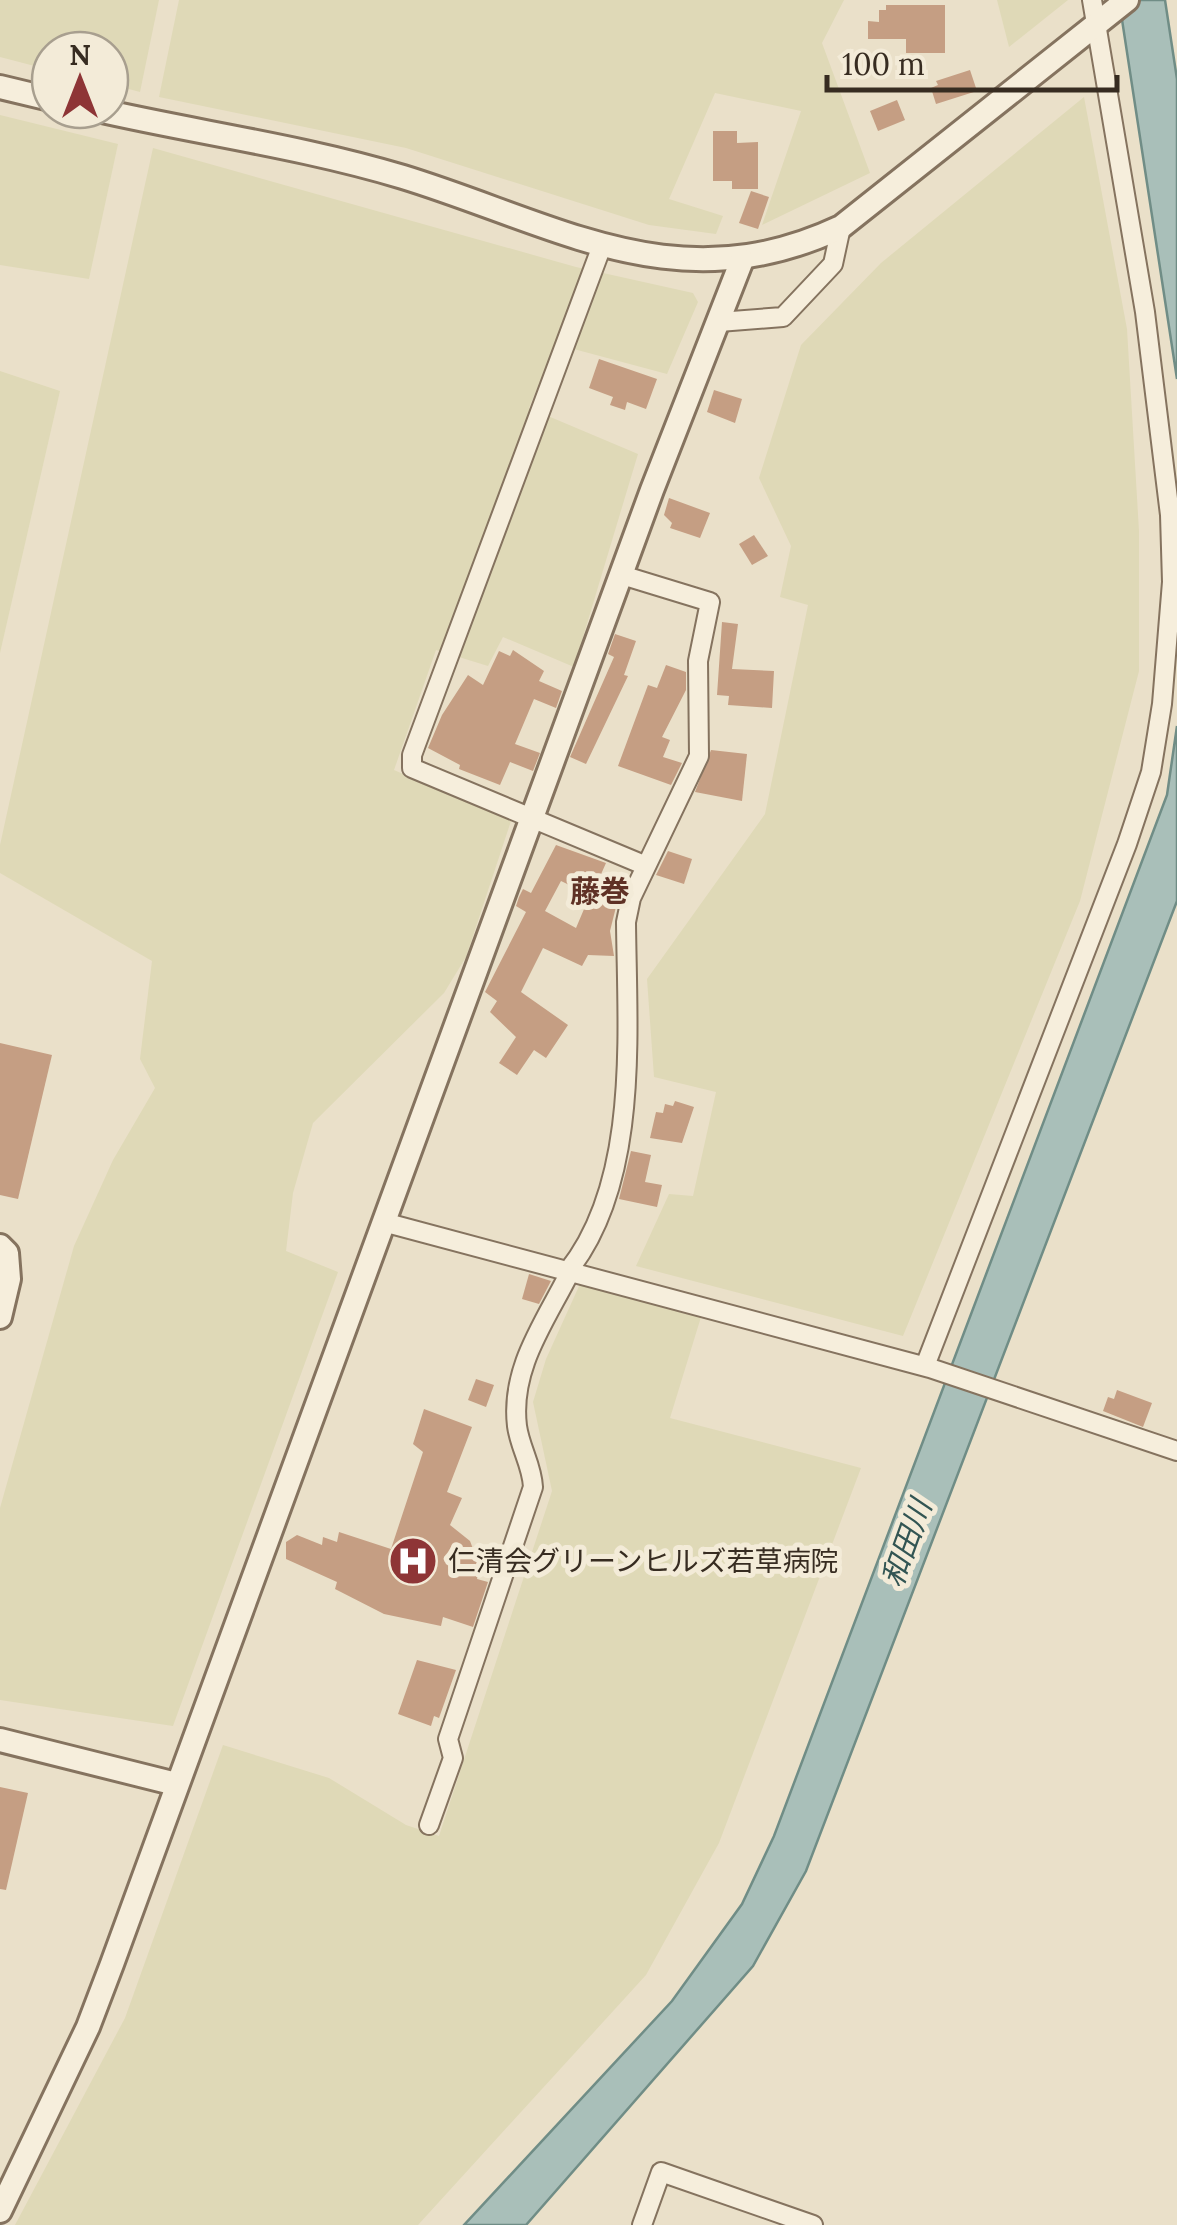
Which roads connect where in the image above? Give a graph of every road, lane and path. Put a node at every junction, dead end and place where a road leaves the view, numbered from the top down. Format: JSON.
{"nodes":[{"id":1,"x":1092,"y":0,"type":"edge"},
{"id":2,"x":1127,"y":0,"type":"edge"},
{"id":3,"x":1096,"y":25,"type":"junction"},
{"id":4,"x":0,"y":87,"type":"edge"},
{"id":5,"x":30,"y":94,"type":"edge"},
{"id":6,"x":130,"y":117,"type":"edge"},
{"id":7,"x":842,"y":228,"type":"junction"},
{"id":8,"x":600,"y":251,"type":"dead end"},
{"id":9,"x":742,"y":260,"type":"junction"},
{"id":10,"x":719,"y":322,"type":"junction"},
{"id":11,"x":624,"y":576,"type":"junction"},
{"id":12,"x":534,"y":818,"type":"junction"},
{"id":13,"x":644,"y":865,"type":"junction"},
{"id":14,"x":387,"y":1223,"type":"junction"},
{"id":15,"x":0,"y":1246,"type":"edge"},
{"id":16,"x":569,"y":1272,"type":"junction"},
{"id":17,"x":0,"y":1317,"type":"edge"},
{"id":18,"x":928,"y":1367,"type":"junction"},
{"id":19,"x":1177,"y":1451,"type":"edge"},
{"id":20,"x":0,"y":1740,"type":"edge"},
{"id":21,"x":176,"y":1784,"type":"junction"},
{"id":22,"x":429,"y":1825,"type":"dead end"},
{"id":23,"x":0,"y":2211,"type":"edge"},
{"id":24,"x":642,"y":2225,"type":"edge"},
{"id":25,"x":813,"y":2225,"type":"edge"}],
"edges":[{"from":1,"to":3,"type":"street"},
{"from":2,"to":3,"type":"street"},
{"from":3,"to":7,"type":"street"},
{"from":3,"to":18,"type":"street"},
{"from":4,"to":5,"type":"street"},
{"from":6,"to":9,"type":"street"},
{"from":7,"to":9,"type":"street"},
{"from":7,"to":10,"type":"street"},
{"from":8,"to":12,"type":"street"},
{"from":9,"to":10,"type":"street"},
{"from":10,"to":11,"type":"street"},
{"from":11,"to":12,"type":"street"},
{"from":11,"to":13,"type":"street"},
{"from":12,"to":13,"type":"street"},
{"from":12,"to":14,"type":"street"},
{"from":13,"to":16,"type":"street"},
{"from":14,"to":16,"type":"street"},
{"from":14,"to":21,"type":"street"},
{"from":15,"to":17,"type":"street"},
{"from":16,"to":18,"type":"street"},
{"from":16,"to":22,"type":"street"},
{"from":18,"to":19,"type":"street"},
{"from":20,"to":21,"type":"street"},
{"from":21,"to":23,"type":"street"},
{"from":24,"to":25,"type":"street"}]}
